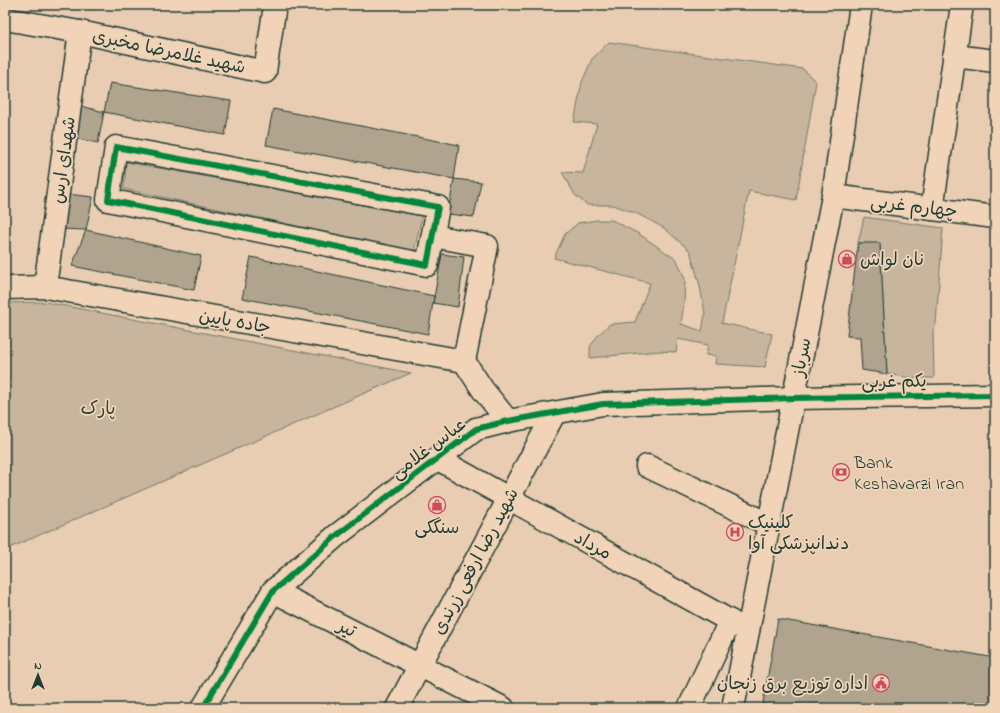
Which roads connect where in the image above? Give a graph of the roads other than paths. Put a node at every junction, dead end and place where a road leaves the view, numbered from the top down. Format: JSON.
{"nodes":[{"id":1,"x":275,"y":5,"type":"edge"},
{"id":2,"x":861,"y":5,"type":"edge"},
{"id":3,"x":962,"y":5,"type":"edge"},
{"id":4,"x":5,"y":19,"type":"edge"},
{"id":5,"x":80,"y":32,"type":"junction"},
{"id":6,"x":954,"y":56,"type":"junction"},
{"id":7,"x":995,"y":61,"type":"edge"},
{"id":8,"x":833,"y":196,"type":"junction"},
{"id":9,"x":932,"y":209,"type":"junction"},
{"id":10,"x":995,"y":217,"type":"edge"},
{"id":11,"x":433,"y":236,"type":"junction"},
{"id":12,"x":45,"y":287,"type":"junction"},
{"id":13,"x":5,"y":288,"type":"edge"},
{"id":14,"x":464,"y":361,"type":"junction"},
{"id":15,"x":995,"y":395,"type":"edge"},
{"id":16,"x":793,"y":398,"type":"junction"},
{"id":17,"x":554,"y":414,"type":"junction"},
{"id":18,"x":508,"y":421,"type":"junction"},
{"id":19,"x":438,"y":459,"type":"junction"},
{"id":20,"x":647,"y":466,"type":"dead end"},
{"id":21,"x":508,"y":498,"type":"junction"},
{"id":22,"x":768,"y":524,"type":"junction"},
{"id":23,"x":274,"y":591,"type":"junction"},
{"id":24,"x":739,"y":626,"type":"junction"},
{"id":25,"x":420,"y":666,"type":"junction"},
{"id":26,"x":203,"y":708,"type":"edge"},
{"id":27,"x":397,"y":708,"type":"edge"},
{"id":28,"x":503,"y":708,"type":"edge"},
{"id":29,"x":689,"y":708,"type":"edge"},
{"id":30,"x":732,"y":708,"type":"edge"}],
"edges":[{"from":1,"to":5,"type":"street","name":"شهید غلامرضا مخبری"},
{"from":2,"to":8,"type":"street","name":"سرباز"},
{"from":3,"to":6,"type":"street"},
{"from":4,"to":5,"type":"street","name":"شهید غلامرضا مخبری"},
{"from":5,"to":12,"type":"street","name":"شهدای ارس"},
{"from":6,"to":7,"type":"street"},
{"from":6,"to":9,"type":"street"},
{"from":8,"to":9,"type":"street","name":"چهارم غربی"},
{"from":8,"to":16,"type":"street","name":"سرباز"},
{"from":9,"to":10,"type":"street","name":"چهارم غربی"},
{"from":11,"to":11,"type":"street"},
{"from":11,"to":14,"type":"street"},
{"from":12,"to":13,"type":"street","name":"جاده پایین"},
{"from":12,"to":14,"type":"street","name":"جاده پایین"},
{"from":14,"to":18,"type":"street"},
{"from":15,"to":16,"type":"street","name":"یکم غربی"},
{"from":16,"to":17,"type":"street","name":"عباس غلامی"},
{"from":16,"to":22,"type":"street","name":"سرباز"},
{"from":17,"to":18,"type":"street","name":"عباس غلامی"},
{"from":17,"to":21,"type":"street","name":"شهید رضا ارفعی زرندی"},
{"from":18,"to":19,"type":"street","name":"عباس غلامی"},
{"from":19,"to":21,"type":"street","name":"مرداد"},
{"from":19,"to":23,"type":"street","name":"عباس غلامی"},
{"from":20,"to":22,"type":"street"},
{"from":21,"to":24,"type":"street","name":"مرداد"},
{"from":21,"to":25,"type":"street","name":"شهید رضا ارفعی زرندی"},
{"from":22,"to":24,"type":"street","name":"سرباز"},
{"from":23,"to":25,"type":"street","name":"تیر"},
{"from":23,"to":26,"type":"street","name":"عباس غلامی"},
{"from":24,"to":29,"type":"street"},
{"from":24,"to":30,"type":"street","name":"سرباز"},
{"from":25,"to":27,"type":"street","name":"شهید رضا ارفعی زرندی"},
{"from":25,"to":28,"type":"street","name":"تیر"}]}
